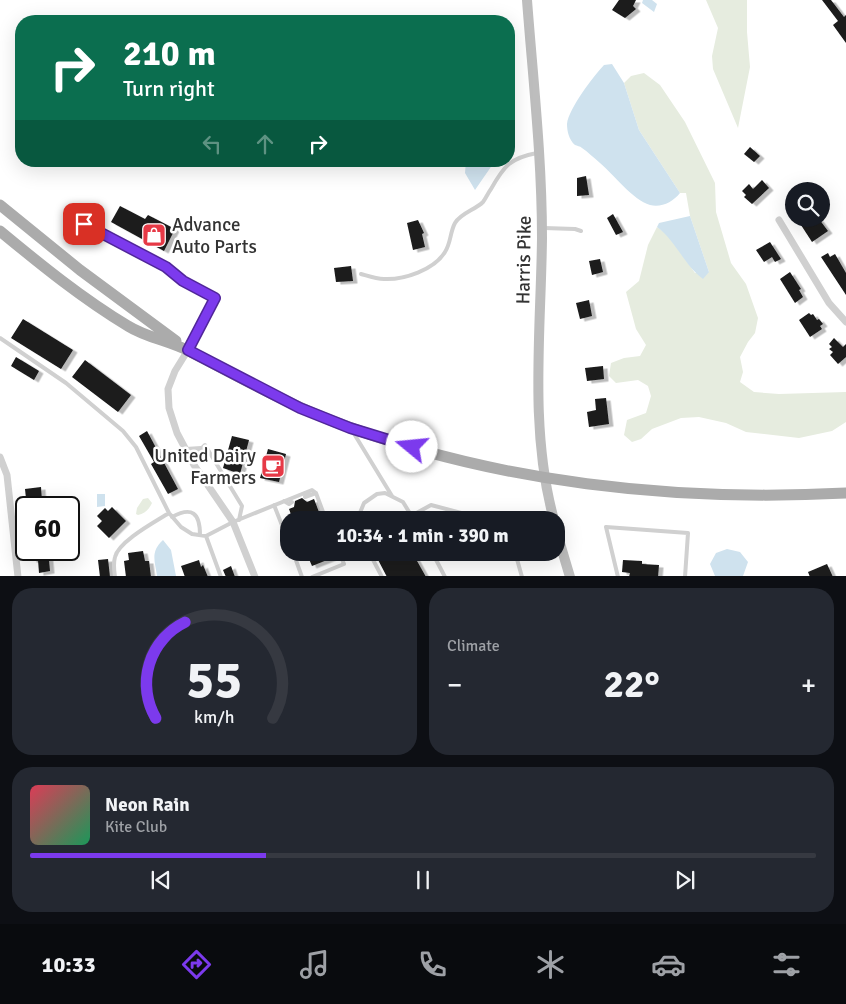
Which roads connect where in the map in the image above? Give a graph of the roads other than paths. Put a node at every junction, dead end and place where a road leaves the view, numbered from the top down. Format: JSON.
{"nodes":[{"id":1,"x":527,"y":0,"type":"edge"},
{"id":2,"x":539,"y":152,"type":"junction"},
{"id":3,"x":515,"y":159,"type":"edge"},
{"id":4,"x":505,"y":167,"type":"edge"},
{"id":5,"x":0,"y":205,"type":"edge"},
{"id":6,"x":76,"y":217,"type":"dead end"},
{"id":7,"x":779,"y":220,"type":"dead end"},
{"id":8,"x":542,"y":228,"type":"junction"},
{"id":9,"x":0,"y":231,"type":"edge"},
{"id":10,"x":581,"y":231,"type":"dead end"},
{"id":11,"x":361,"y":274,"type":"dead end"},
{"id":12,"x":846,"y":322,"type":"edge"},
{"id":13,"x":0,"y":338,"type":"edge"},
{"id":14,"x":188,"y":350,"type":"junction"},
{"id":15,"x":350,"y":428,"type":"junction"},
{"id":16,"x":201,"y":448,"type":"junction"},
{"id":17,"x":186,"y":449,"type":"junction"},
{"id":18,"x":0,"y":457,"type":"edge"},
{"id":19,"x":191,"y":459,"type":"junction"},
{"id":20,"x":545,"y":478,"type":"junction"},
{"id":21,"x":316,"y":493,"type":"junction"},
{"id":22,"x":846,"y":493,"type":"edge"},
{"id":23,"x":392,"y":496,"type":"junction"},
{"id":24,"x":305,"y":498,"type":"dead end"},
{"id":25,"x":284,"y":501,"type":"junction"},
{"id":26,"x":292,"y":502,"type":"dead end"},
{"id":27,"x":274,"y":505,"type":"junction"},
{"id":28,"x":323,"y":511,"type":"edge"},
{"id":29,"x":361,"y":511,"type":"edge"},
{"id":30,"x":408,"y":511,"type":"edge"},
{"id":31,"x":422,"y":511,"type":"edge"},
{"id":32,"x":454,"y":511,"type":"edge"},
{"id":33,"x":552,"y":511,"type":"edge"},
{"id":34,"x":170,"y":515,"type":"junction"},
{"id":35,"x":280,"y":520,"type":"edge"},
{"id":36,"x":236,"y":521,"type":"junction"},
{"id":37,"x":200,"y":535,"type":"junction"},
{"id":38,"x":206,"y":536,"type":"junction"},
{"id":39,"x":565,"y":560,"type":"edge"},
{"id":40,"x":296,"y":561,"type":"edge"},
{"id":41,"x":343,"y":561,"type":"edge"},
{"id":42,"x":374,"y":561,"type":"edge"},
{"id":43,"x":437,"y":561,"type":"edge"},
{"id":44,"x":518,"y":561,"type":"edge"},
{"id":45,"x":18,"y":576,"type":"edge"},
{"id":46,"x":115,"y":576,"type":"edge"},
{"id":47,"x":221,"y":576,"type":"edge"},
{"id":48,"x":255,"y":576,"type":"edge"},
{"id":49,"x":302,"y":576,"type":"edge"},
{"id":50,"x":312,"y":576,"type":"edge"},
{"id":51,"x":382,"y":576,"type":"edge"},
{"id":52,"x":445,"y":576,"type":"edge"},
{"id":53,"x":522,"y":576,"type":"edge"},
{"id":54,"x":570,"y":576,"type":"edge"},
{"id":55,"x":618,"y":576,"type":"edge"},
{"id":56,"x":685,"y":576,"type":"edge"}],
"edges":[{"from":1,"to":2,"type":"main road","name":"Harris Pike"},
{"from":2,"to":3,"type":"lane"},
{"from":2,"to":8,"type":"main road","name":"Harris Pike"},
{"from":4,"to":11,"type":"lane"},
{"from":5,"to":14,"type":"main road"},
{"from":6,"to":14,"type":"lane"},
{"from":7,"to":12,"type":"street"},
{"from":8,"to":10,"type":"lane"},
{"from":8,"to":20,"type":"main road","name":"Harris Pike"},
{"from":9,"to":14,"type":"main road"},
{"from":13,"to":34,"type":"lane"},
{"from":14,"to":15,"type":"main road"},
{"from":14,"to":17,"type":"street"},
{"from":15,"to":20,"type":"main road"},
{"from":15,"to":23,"type":"lane"},
{"from":16,"to":17,"type":"lane"},
{"from":16,"to":19,"type":"lane"},
{"from":16,"to":36,"type":"lane"},
{"from":17,"to":19,"type":"street"},
{"from":18,"to":45,"type":"street"},
{"from":19,"to":36,"type":"street"},
{"from":20,"to":22,"type":"main road"},
{"from":20,"to":33,"type":"main road","name":"Harris Pike"},
{"from":21,"to":24,"type":"lane"},
{"from":21,"to":25,"type":"lane"},
{"from":21,"to":28,"type":"lane"},
{"from":23,"to":29,"type":"lane"},
{"from":23,"to":30,"type":"lane"},
{"from":25,"to":26,"type":"lane"},
{"from":25,"to":27,"type":"lane"},
{"from":27,"to":35,"type":"lane"},
{"from":27,"to":36,"type":"lane"},
{"from":31,"to":32,"type":"lane"},
{"from":34,"to":37,"type":"lane"},
{"from":34,"to":37,"type":"lane"},
{"from":34,"to":46,"type":"lane"},
{"from":36,"to":38,"type":"lane"},
{"from":36,"to":48,"type":"street"},
{"from":37,"to":38,"type":"lane"},
{"from":38,"to":47,"type":"lane"},
{"from":39,"to":54,"type":"main road"},
{"from":40,"to":49,"type":"lane"},
{"from":41,"to":50,"type":"lane"},
{"from":42,"to":51,"type":"lane"},
{"from":43,"to":52,"type":"lane"},
{"from":44,"to":53,"type":"lane"},
{"from":55,"to":56,"type":"lane"}]}
